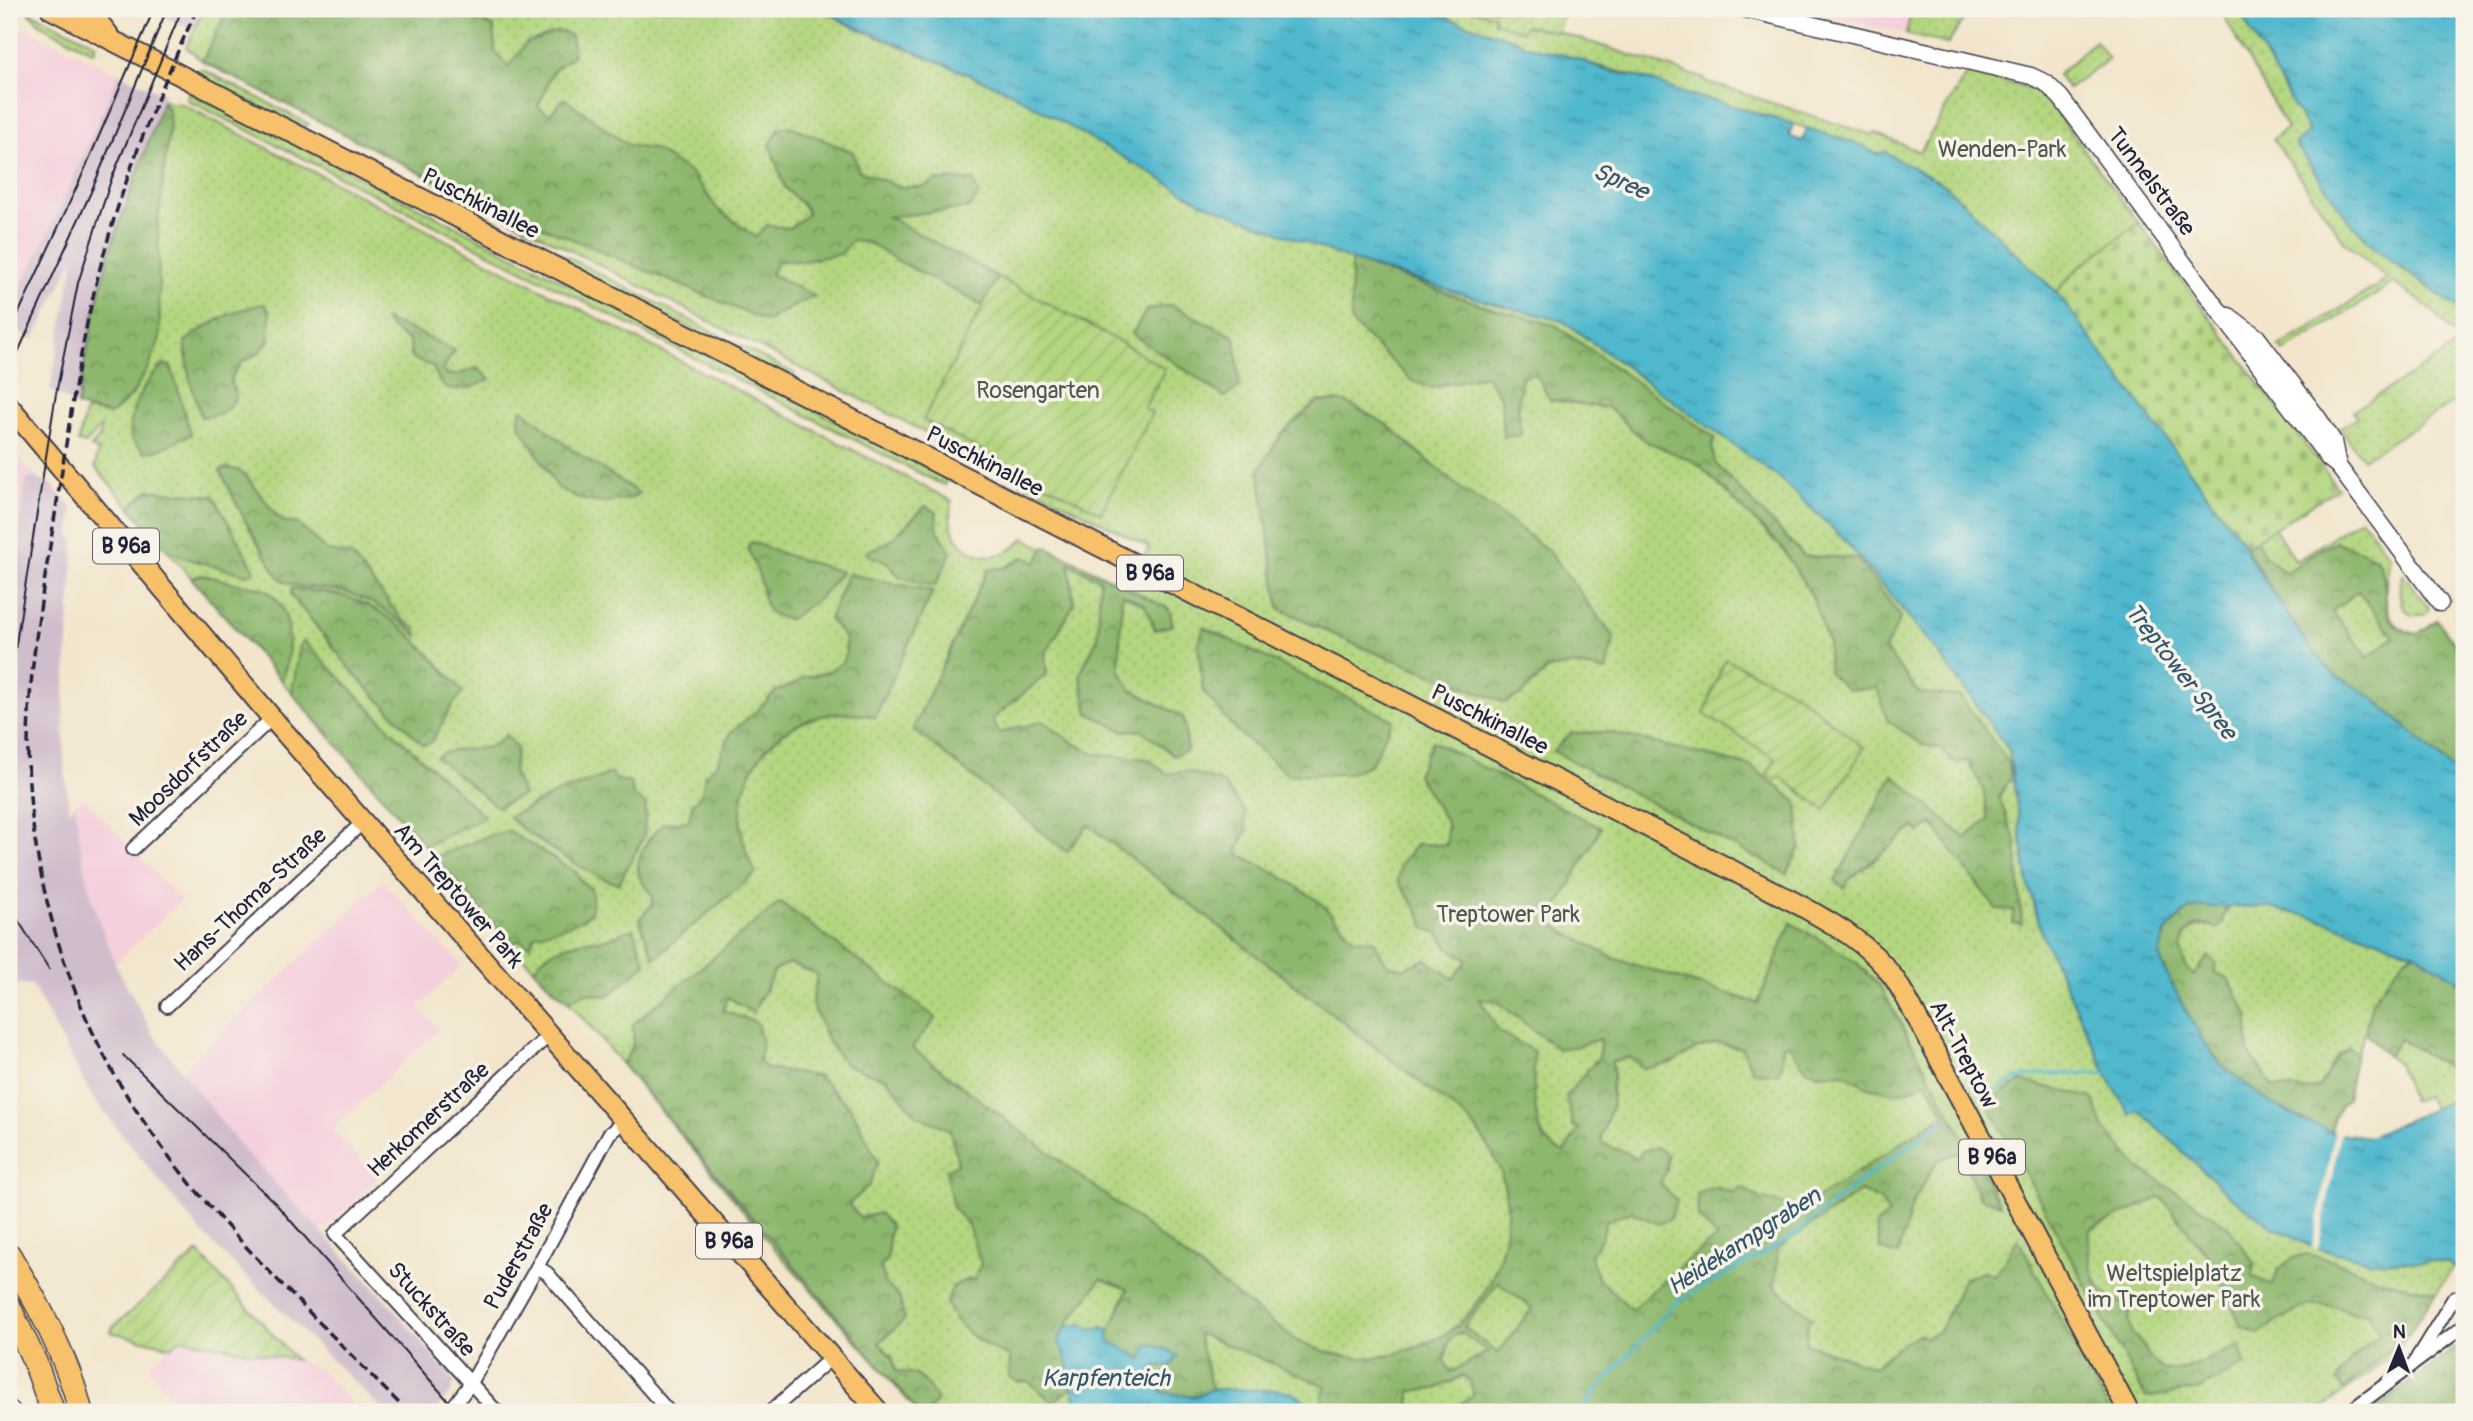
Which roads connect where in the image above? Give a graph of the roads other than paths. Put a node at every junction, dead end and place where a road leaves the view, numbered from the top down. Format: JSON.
{"nodes":[{"id":1,"x":51,"y":9,"type":"edge"},
{"id":2,"x":88,"y":9,"type":"edge"},
{"id":3,"x":1745,"y":9,"type":"edge"},
{"id":4,"x":115,"y":43,"type":"junction"},
{"id":5,"x":9,"y":406,"type":"edge"},
{"id":6,"x":2440,"y":603,"type":"dead end"},
{"id":7,"x":272,"y":718,"type":"junction"},
{"id":8,"x":363,"y":822,"type":"junction"},
{"id":9,"x":133,"y":849,"type":"dead end"},
{"id":10,"x":1833,"y":923,"type":"joint"},
{"id":11,"x":167,"y":1006,"type":"dead end"},
{"id":12,"x":549,"y":1035,"type":"junction"},
{"id":13,"x":624,"y":1121,"type":"junction"},
{"id":14,"x":335,"y":1234,"type":"joint"},
{"id":15,"x":9,"y":1255,"type":"edge"},
{"id":16,"x":537,"y":1267,"type":"junction"},
{"id":17,"x":2464,"y":1297,"type":"edge"},
{"id":18,"x":9,"y":1307,"type":"edge"},
{"id":19,"x":2464,"y":1326,"type":"edge"},
{"id":20,"x":831,"y":1358,"type":"junction"},
{"id":21,"x":2411,"y":1367,"type":"junction"},
{"id":22,"x":471,"y":1383,"type":"junction"},
{"id":23,"x":9,"y":1408,"type":"edge"},
{"id":24,"x":12,"y":1412,"type":"edge"},
{"id":25,"x":53,"y":1412,"type":"edge"},
{"id":26,"x":81,"y":1412,"type":"edge"},
{"id":27,"x":449,"y":1412,"type":"edge"},
{"id":28,"x":497,"y":1412,"type":"edge"},
{"id":29,"x":669,"y":1412,"type":"edge"},
{"id":30,"x":770,"y":1412,"type":"edge"},
{"id":31,"x":879,"y":1412,"type":"edge"},
{"id":32,"x":2129,"y":1412,"type":"edge"},
{"id":33,"x":2349,"y":1412,"type":"edge"}],
"edges":[{"from":1,"to":4,"type":"main road","name":"Puschkinallee"},
{"from":2,"to":4,"type":"main road","name":"Puschkinallee","number":"B 96a"},
{"from":3,"to":6,"type":"street","name":"Tunnelstraße"},
{"from":4,"to":10,"type":"main road","name":"Puschkinallee","number":"B 96a"},
{"from":5,"to":7,"type":"main road","name":"Am Treptower Park","number":"B 96a"},
{"from":7,"to":8,"type":"main road","name":"Am Treptower Park","number":"B 96a"},
{"from":7,"to":9,"type":"street","name":"Moosdorfstraße"},
{"from":8,"to":11,"type":"street","name":"Hans-Thoma-Straße"},
{"from":8,"to":12,"type":"main road","name":"Am Treptower Park","number":"B 96a"},
{"from":10,"to":32,"type":"main road","name":"Alt-Treptow","number":"B 96a"},
{"from":12,"to":13,"type":"main road","name":"Am Treptower Park","number":"B 96a"},
{"from":12,"to":14,"type":"street","name":"Herkomerstraße"},
{"from":13,"to":16,"type":"street","name":"Puderstraße"},
{"from":13,"to":20,"type":"main road","name":"Am Treptower Park","number":"B 96a"},
{"from":14,"to":22,"type":"street","name":"Stuckstraße"},
{"from":15,"to":26,"type":"highway"},
{"from":16,"to":22,"type":"street","name":"Puderstraße"},
{"from":16,"to":29,"type":"street"},
{"from":17,"to":21,"type":"street"},
{"from":18,"to":25,"type":"highway"},
{"from":19,"to":21,"type":"street"},
{"from":20,"to":30,"type":"street"},
{"from":20,"to":31,"type":"main road","name":"Am Treptower Park","number":"B 96a"},
{"from":21,"to":33,"type":"street"},
{"from":22,"to":27,"type":"street","name":"Puderstraße"},
{"from":22,"to":28,"type":"street","name":"Stuckstraße"},
{"from":23,"to":24,"type":"street"}]}
